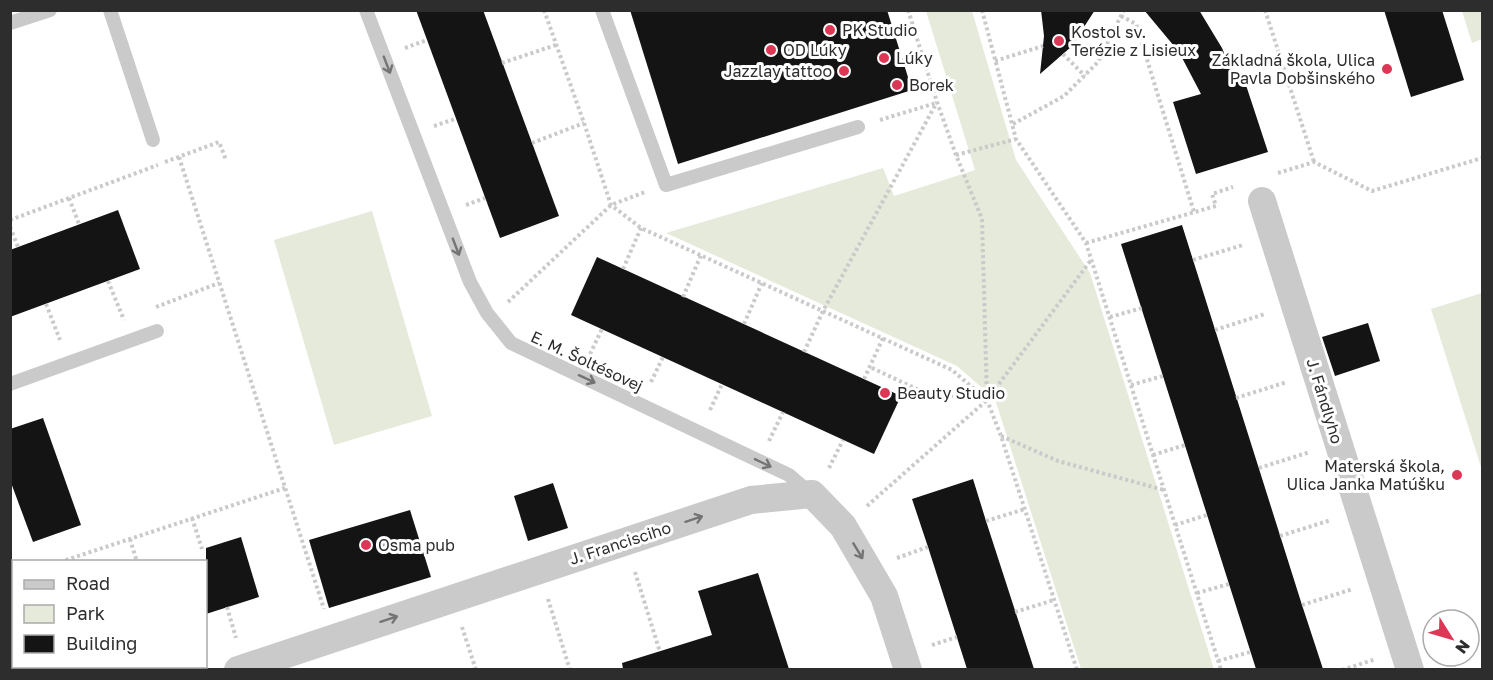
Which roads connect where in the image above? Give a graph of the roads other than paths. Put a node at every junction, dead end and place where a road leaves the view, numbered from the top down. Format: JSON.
{"nodes":[{"id":1,"x":50,"y":10,"type":"edge"},
{"id":2,"x":110,"y":10,"type":"edge"},
{"id":3,"x":366,"y":10,"type":"edge"},
{"id":4,"x":602,"y":10,"type":"edge"},
{"id":5,"x":10,"y":23,"type":"edge"},
{"id":6,"x":858,"y":127,"type":"road end"},
{"id":7,"x":153,"y":140,"type":"dead end"},
{"id":8,"x":1262,"y":201,"type":"dead end"},
{"id":9,"x":157,"y":331,"type":"road end"},
{"id":10,"x":10,"y":384,"type":"edge"},
{"id":11,"x":812,"y":494,"type":"junction"},
{"id":12,"x":238,"y":669,"type":"edge"},
{"id":13,"x":908,"y":669,"type":"edge"},
{"id":14,"x":1410,"y":669,"type":"edge"}],
"edges":[{"from":1,"to":5,"type":"lane"},
{"from":2,"to":7,"type":"lane"},
{"from":3,"to":11,"type":"lane","name":"E. M. Šoltésovej","one_way":true},
{"from":4,"to":6,"type":"lane"},
{"from":8,"to":14,"type":"street","name":"J. Fándlyho"},
{"from":9,"to":10,"type":"lane"},
{"from":12,"to":11,"type":"street","name":"J. Francisciho","one_way":true},
{"from":11,"to":13,"type":"street","one_way":true}]}
